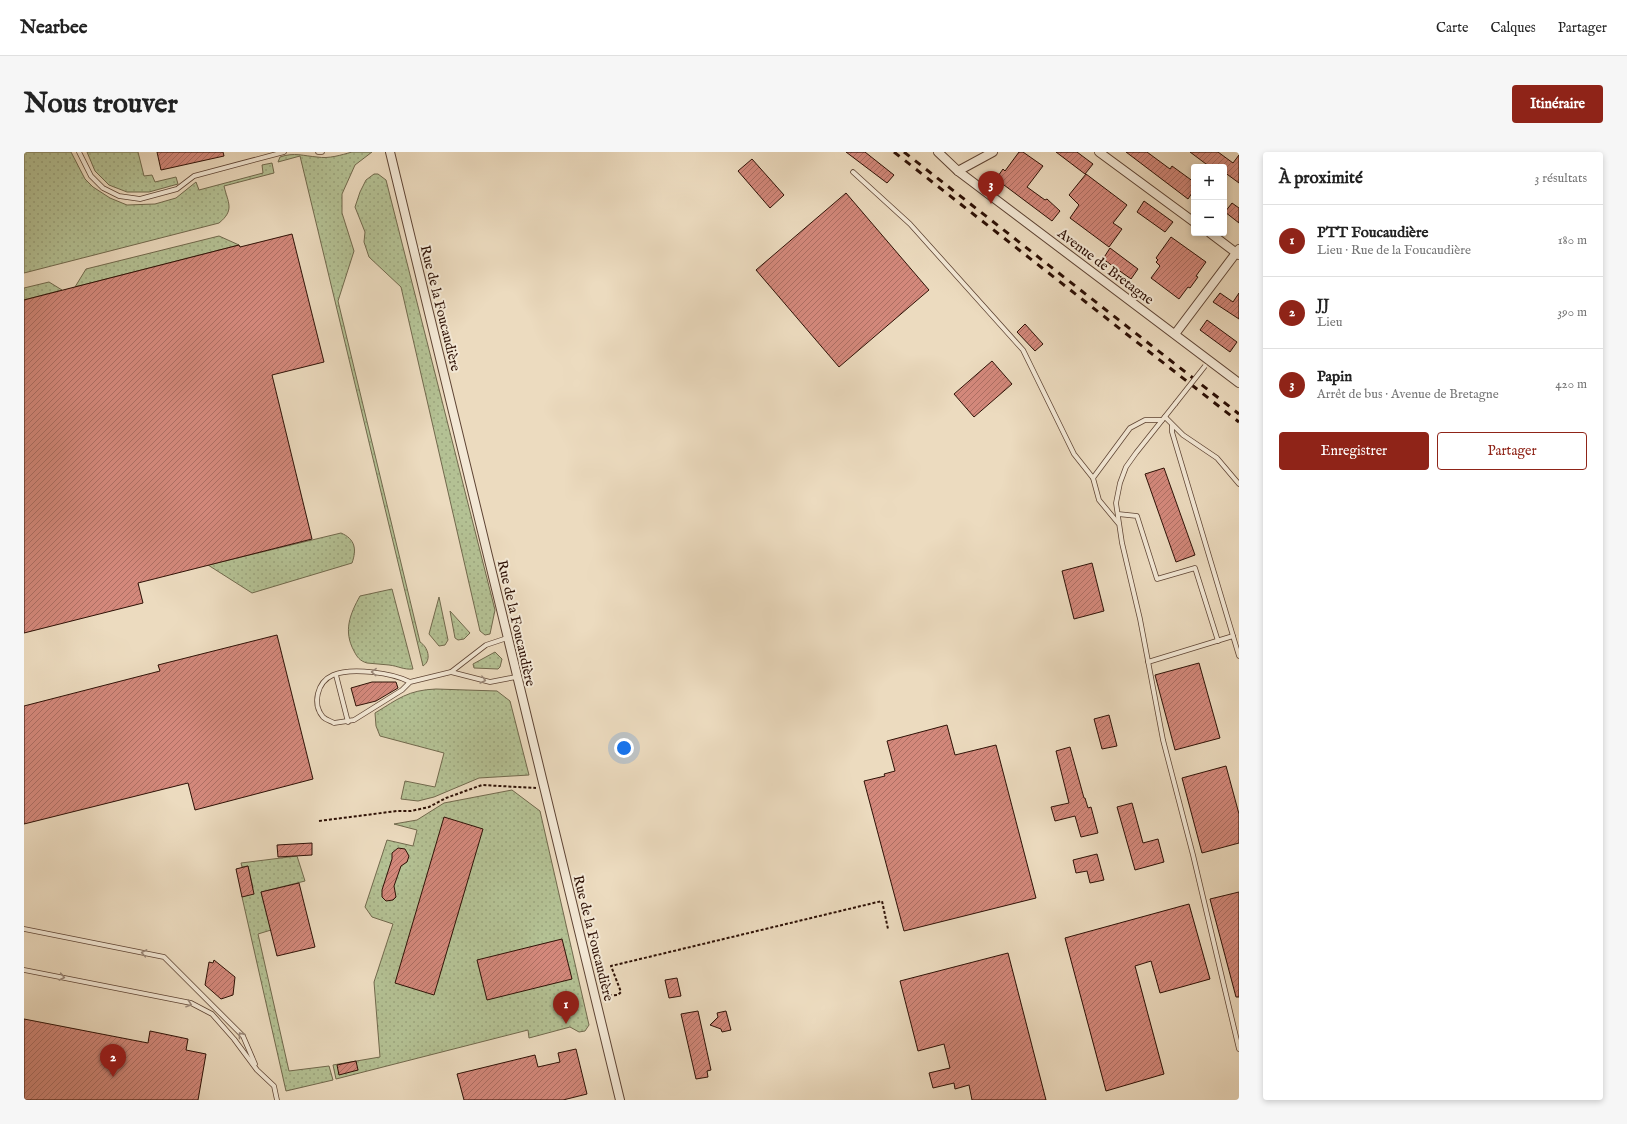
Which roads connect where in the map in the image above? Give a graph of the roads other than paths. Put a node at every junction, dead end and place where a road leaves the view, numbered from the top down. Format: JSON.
{"nodes":[{"id":1,"x":79,"y":152,"type":"edge"},
{"id":2,"x":284,"y":152,"type":"edge"},
{"id":3,"x":318,"y":152,"type":"edge"},
{"id":4,"x":322,"y":152,"type":"edge"},
{"id":5,"x":390,"y":152,"type":"edge"},
{"id":6,"x":938,"y":152,"type":"edge"},
{"id":7,"x":993,"y":152,"type":"edge"},
{"id":8,"x":1099,"y":152,"type":"edge"},
{"id":9,"x":958,"y":170,"type":"junction"},
{"id":10,"x":853,"y":172,"type":"dead end"},
{"id":11,"x":1191,"y":220,"type":"edge"},
{"id":12,"x":1214,"y":236,"type":"edge"},
{"id":13,"x":1238,"y":252,"type":"edge"},
{"id":14,"x":1174,"y":334,"type":"junction"},
{"id":15,"x":1208,"y":363,"type":"junction"},
{"id":16,"x":1239,"y":383,"type":"edge"},
{"id":17,"x":1164,"y":418,"type":"junction"},
{"id":18,"x":1172,"y":425,"type":"junction"},
{"id":19,"x":1093,"y":478,"type":"junction"},
{"id":20,"x":1239,"y":484,"type":"edge"},
{"id":21,"x":1118,"y":514,"type":"junction"},
{"id":22,"x":1119,"y":525,"type":"junction"},
{"id":23,"x":1233,"y":636,"type":"junction"},
{"id":24,"x":507,"y":638,"type":"junction"},
{"id":25,"x":1218,"y":640,"type":"junction"},
{"id":26,"x":1239,"y":656,"type":"edge"},
{"id":27,"x":1148,"y":662,"type":"junction"},
{"id":28,"x":450,"y":672,"type":"junction"},
{"id":29,"x":336,"y":675,"type":"junction"},
{"id":30,"x":516,"y":677,"type":"junction"},
{"id":31,"x":410,"y":682,"type":"junction"},
{"id":32,"x":348,"y":722,"type":"junction"},
{"id":33,"x":24,"y":929,"type":"edge"},
{"id":34,"x":24,"y":970,"type":"edge"},
{"id":35,"x":1239,"y":1049,"type":"edge"},
{"id":36,"x":257,"y":1070,"type":"junction"},
{"id":37,"x":277,"y":1100,"type":"edge"},
{"id":38,"x":620,"y":1100,"type":"edge"}],
"edges":[{"from":1,"to":2,"type":"lane"},
{"from":3,"to":4,"type":"lane"},
{"from":5,"to":24,"type":"street","name":"Rue de la Foucaudière"},
{"from":6,"to":9,"type":"street","name":"Avenue de Bretagne"},
{"from":7,"to":9,"type":"street"},
{"from":8,"to":11,"type":"street"},
{"from":9,"to":14,"type":"street","name":"Avenue de Bretagne"},
{"from":10,"to":19,"type":"lane"},
{"from":12,"to":13,"type":"street"},
{"from":13,"to":14,"type":"street"},
{"from":14,"to":15,"type":"street","name":"Avenue de Bretagne"},
{"from":15,"to":16,"type":"street","name":"Avenue de Bretagne"},
{"from":15,"to":17,"type":"lane","bridge":true},
{"from":17,"to":18,"type":"lane"},
{"from":17,"to":19,"type":"lane"},
{"from":17,"to":21,"type":"lane"},
{"from":18,"to":20,"type":"lane"},
{"from":18,"to":23,"type":"lane"},
{"from":19,"to":22,"type":"lane"},
{"from":21,"to":22,"type":"lane"},
{"from":21,"to":25,"type":"lane"},
{"from":22,"to":27,"type":"lane"},
{"from":23,"to":25,"type":"lane"},
{"from":23,"to":26,"type":"lane"},
{"from":24,"to":28,"type":"lane"},
{"from":24,"to":30,"type":"street","name":"Rue de la Foucaudière"},
{"from":25,"to":27,"type":"lane"},
{"from":27,"to":35,"type":"lane"},
{"from":28,"to":30,"type":"lane","one_way":true},
{"from":28,"to":31,"type":"lane"},
{"from":31,"to":29,"type":"lane","one_way":true},
{"from":29,"to":32,"type":"lane"},
{"from":29,"to":32,"type":"lane"},
{"from":30,"to":38,"type":"street","name":"Rue de la Foucaudière"},
{"from":31,"to":32,"type":"lane"},
{"from":36,"to":33,"type":"lane","one_way":true},
{"from":34,"to":36,"type":"lane","one_way":true},
{"from":36,"to":37,"type":"lane"}]}
